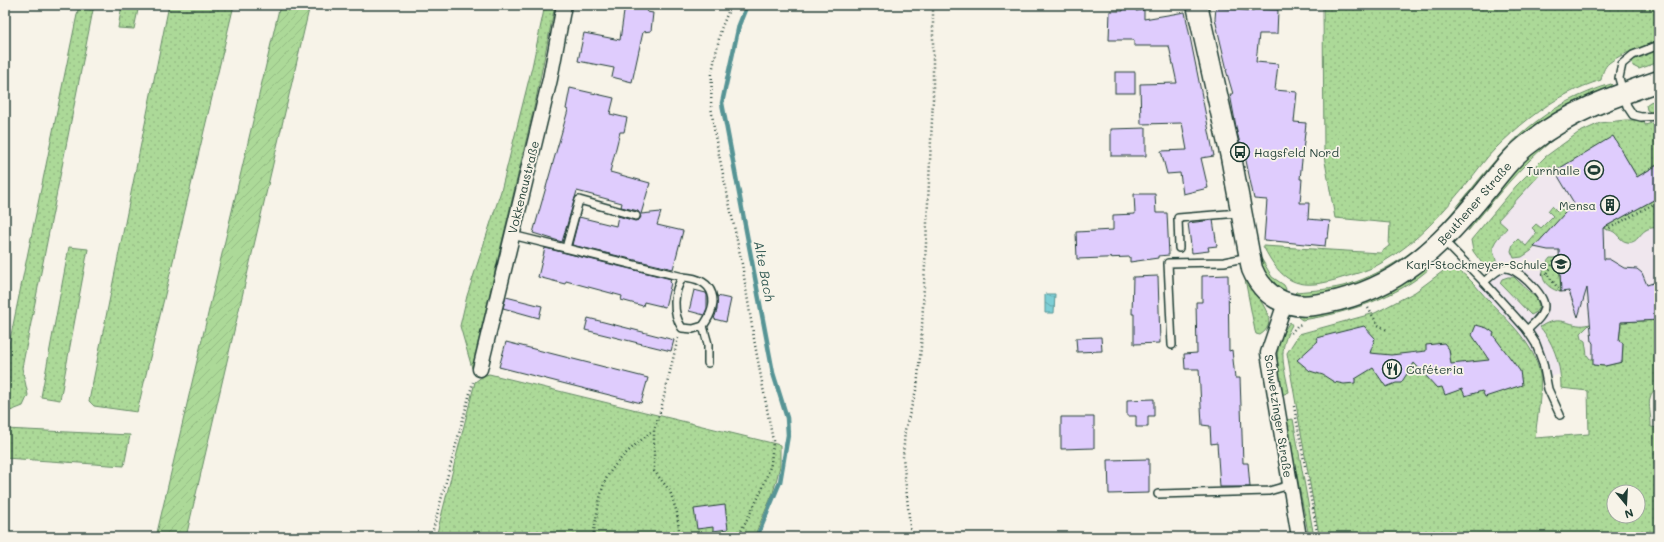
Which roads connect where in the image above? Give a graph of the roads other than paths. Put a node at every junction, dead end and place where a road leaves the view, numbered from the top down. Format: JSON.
{"nodes":[{"id":1,"x":564,"y":5,"type":"edge"},
{"id":2,"x":1197,"y":5,"type":"edge"},
{"id":3,"x":1659,"y":45,"type":"edge"},
{"id":4,"x":1659,"y":81,"type":"edge"},
{"id":5,"x":1623,"y":94,"type":"junction"},
{"id":6,"x":1659,"y":116,"type":"edge"},
{"id":7,"x":1242,"y":213,"type":"junction"},
{"id":8,"x":636,"y":216,"type":"dead end"},
{"id":9,"x":512,"y":235,"type":"junction"},
{"id":10,"x":1443,"y":240,"type":"junction"},
{"id":11,"x":566,"y":248,"type":"junction"},
{"id":12,"x":1179,"y":248,"type":"dead end"},
{"id":13,"x":1250,"y":257,"type":"junction"},
{"id":14,"x":683,"y":277,"type":"junction"},
{"id":15,"x":1484,"y":282,"type":"junction"},
{"id":16,"x":1284,"y":303,"type":"junction"},
{"id":17,"x":703,"y":326,"type":"junction"},
{"id":18,"x":1527,"y":330,"type":"junction"},
{"id":19,"x":1172,"y":344,"type":"dead end"},
{"id":20,"x":708,"y":363,"type":"dead end"},
{"id":21,"x":480,"y":369,"type":"road end"},
{"id":22,"x":1560,"y":415,"type":"dead end"},
{"id":23,"x":1290,"y":485,"type":"junction"},
{"id":24,"x":1158,"y":494,"type":"dead end"},
{"id":25,"x":1299,"y":537,"type":"edge"}],
"edges":[{"from":1,"to":9,"type":"street","name":"Vokkenaustraße"},
{"from":2,"to":7,"type":"main road"},
{"from":3,"to":5,"type":"lane"},
{"from":4,"to":5,"type":"main road","name":"Beuthener Straße"},
{"from":5,"to":6,"type":"lane"},
{"from":5,"to":10,"type":"main road","name":"Beuthener Straße"},
{"from":7,"to":12,"type":"lane"},
{"from":7,"to":13,"type":"main road"},
{"from":8,"to":11,"type":"lane"},
{"from":9,"to":11,"type":"lane"},
{"from":9,"to":21,"type":"street","name":"Vokkenaustraße"},
{"from":10,"to":15,"type":"lane"},
{"from":10,"to":16,"type":"main road","name":"Beuthener Straße"},
{"from":11,"to":14,"type":"lane"},
{"from":13,"to":16,"type":"main road"},
{"from":13,"to":19,"type":"lane"},
{"from":14,"to":17,"type":"lane"},
{"from":14,"to":17,"type":"lane"},
{"from":15,"to":18,"type":"lane"},
{"from":15,"to":18,"type":"lane"},
{"from":16,"to":23,"type":"street","name":"Schwetzinger Straße"},
{"from":17,"to":20,"type":"lane"},
{"from":18,"to":22,"type":"lane"},
{"from":23,"to":24,"type":"lane"},
{"from":23,"to":25,"type":"street","name":"Schwetzinger Straße"}]}
